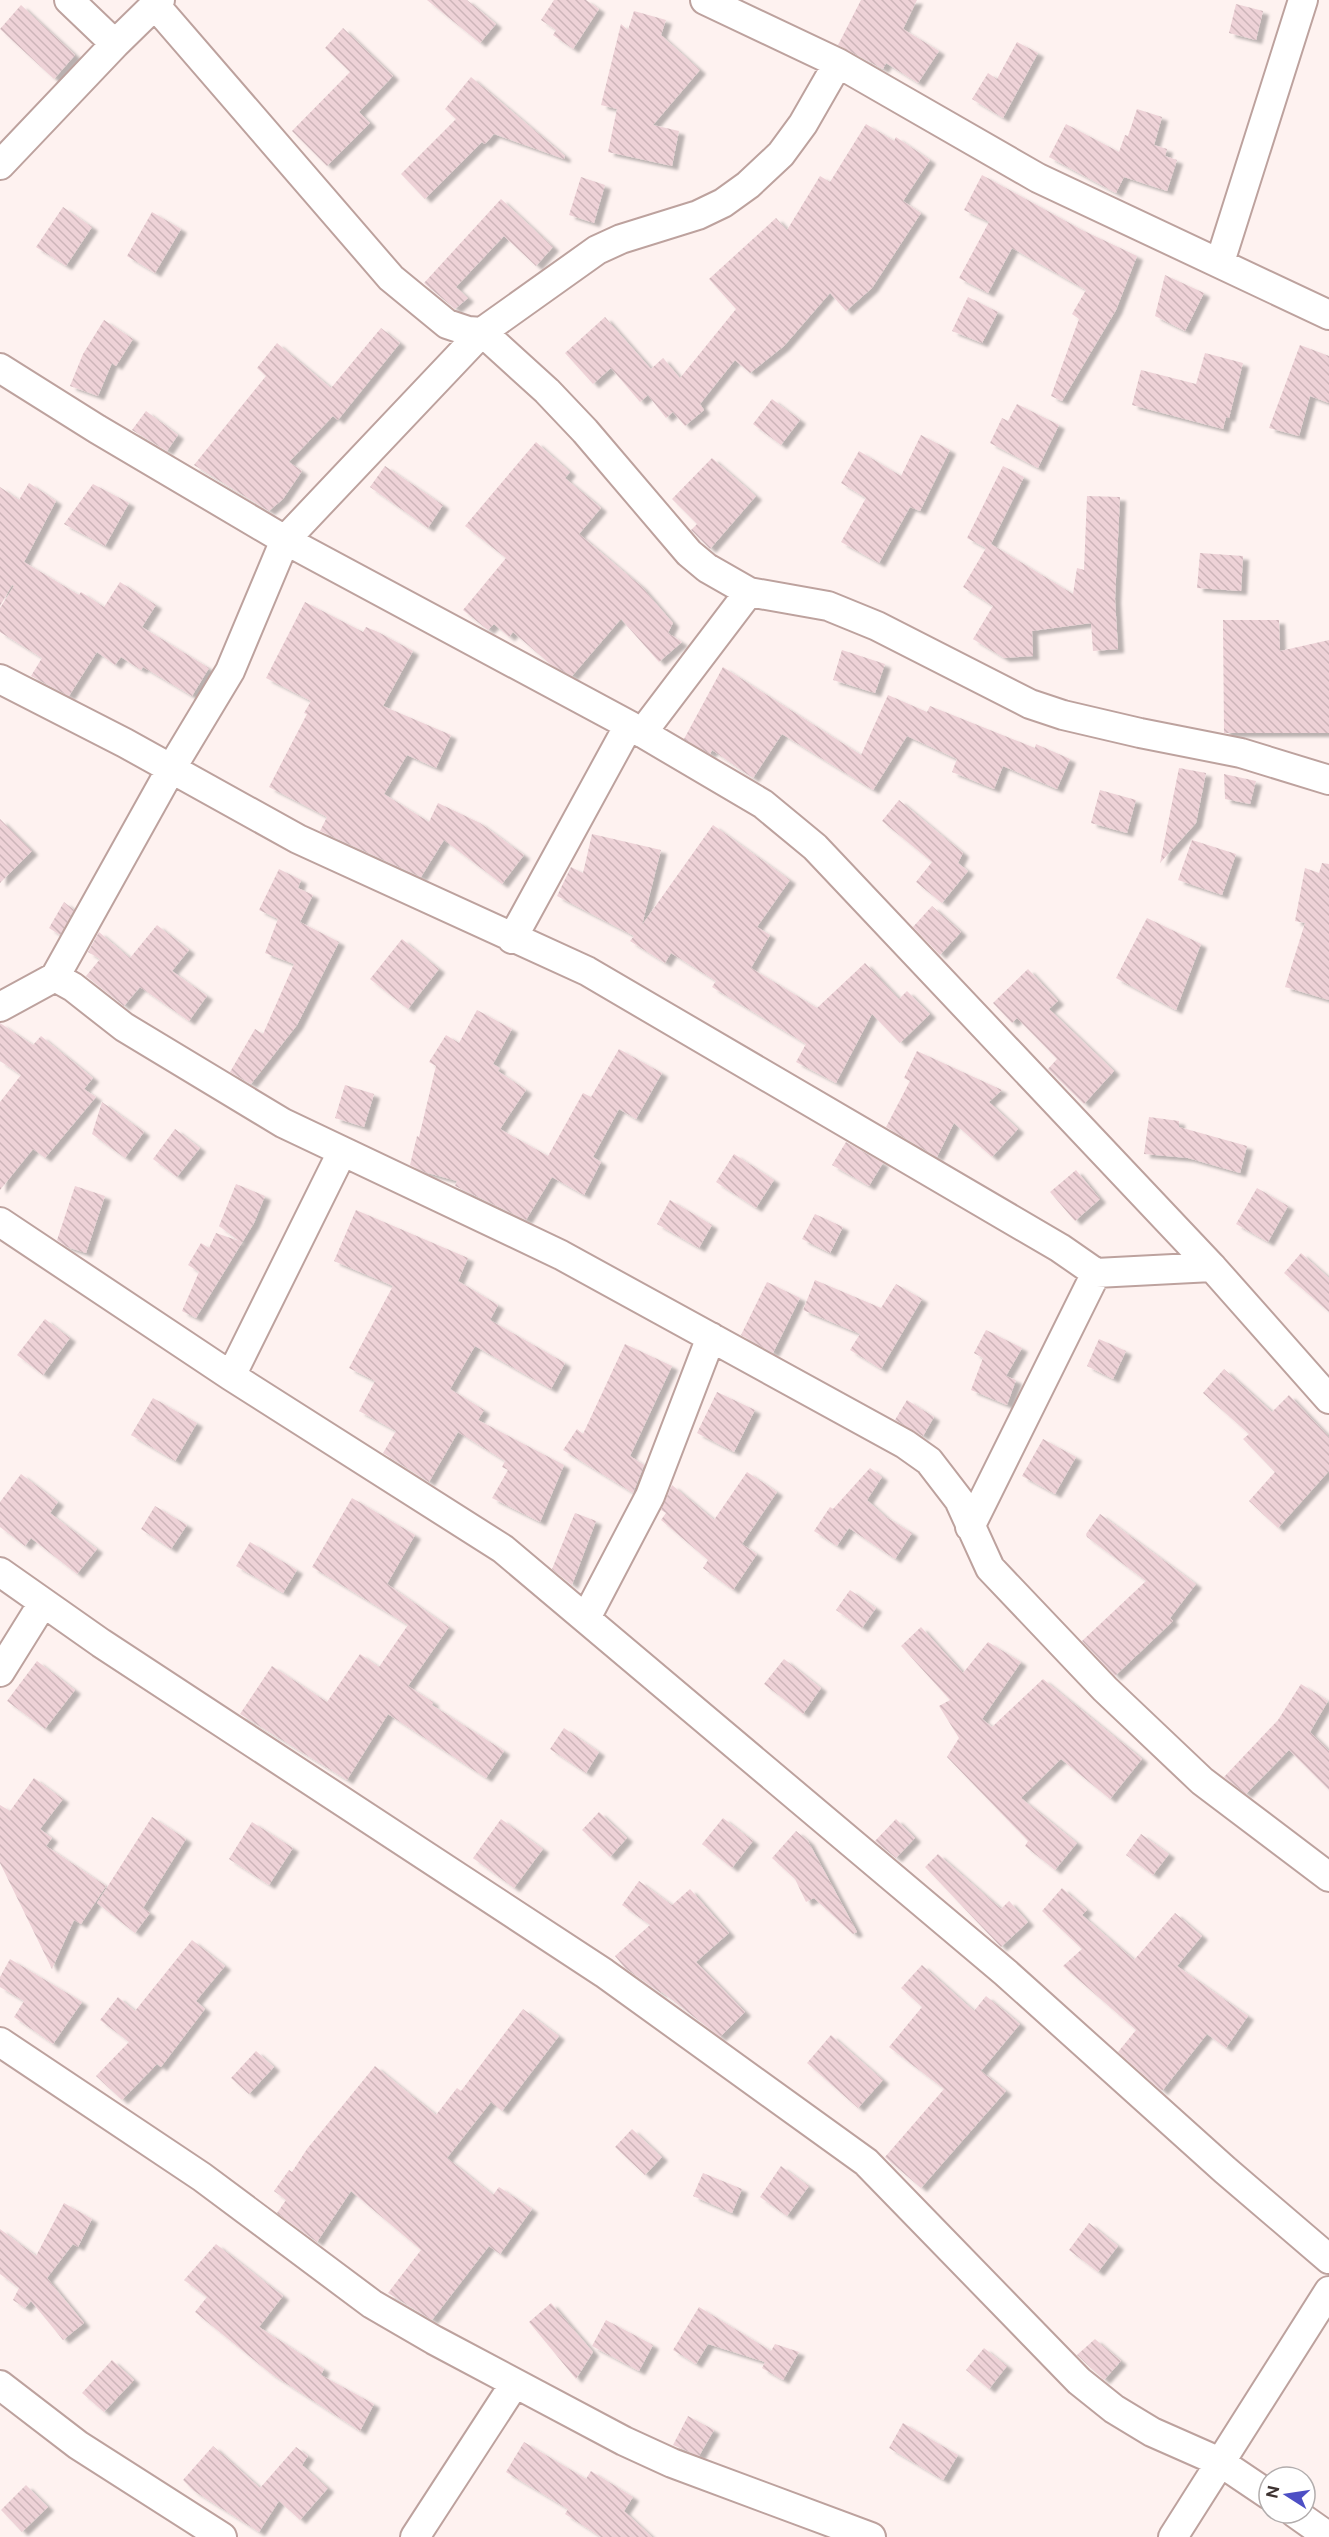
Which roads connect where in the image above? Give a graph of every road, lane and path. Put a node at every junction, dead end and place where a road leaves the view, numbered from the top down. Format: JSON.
{"nodes":[{"id":1,"x":69,"y":0,"type":"edge"},
{"id":2,"x":705,"y":0,"type":"edge"},
{"id":3,"x":1303,"y":0,"type":"edge"},
{"id":4,"x":158,"y":3,"type":"edge"},
{"id":5,"x":115,"y":44,"type":"junction"},
{"id":6,"x":838,"y":63,"type":"junction"},
{"id":7,"x":0,"y":165,"type":"edge"},
{"id":8,"x":1220,"y":262,"type":"junction"},
{"id":9,"x":1329,"y":315,"type":"edge"},
{"id":10,"x":482,"y":332,"type":"junction"},
{"id":11,"x":0,"y":368,"type":"edge"},
{"id":12,"x":285,"y":540,"type":"junction"},
{"id":13,"x":749,"y":592,"type":"junction"},
{"id":14,"x":0,"y":679,"type":"edge"},
{"id":15,"x":635,"y":729,"type":"junction"},
{"id":16,"x":171,"y":769,"type":"junction"},
{"id":17,"x":1329,"y":780,"type":"edge"},
{"id":18,"x":512,"y":939,"type":"junction"},
{"id":19,"x":55,"y":977,"type":"junction"},
{"id":20,"x":0,"y":1007,"type":"edge"},
{"id":21,"x":342,"y":1152,"type":"junction"},
{"id":22,"x":0,"y":1222,"type":"edge"},
{"id":23,"x":1212,"y":1267,"type":"junction"},
{"id":24,"x":1096,"y":1274,"type":"junction"},
{"id":25,"x":711,"y":1336,"type":"junction"},
{"id":26,"x":231,"y":1376,"type":"junction"},
{"id":27,"x":1329,"y":1399,"type":"edge"},
{"id":28,"x":970,"y":1527,"type":"junction"},
{"id":29,"x":0,"y":1572,"type":"edge"},
{"id":30,"x":43,"y":1603,"type":"junction"},
{"id":31,"x":586,"y":1618,"type":"junction"},
{"id":32,"x":0,"y":1672,"type":"edge"},
{"id":33,"x":1329,"y":1877,"type":"edge"},
{"id":34,"x":0,"y":2042,"type":"edge"},
{"id":35,"x":1329,"y":2259,"type":"edge"},
{"id":36,"x":1329,"y":2291,"type":"edge"},
{"id":37,"x":515,"y":2383,"type":"junction"},
{"id":38,"x":0,"y":2385,"type":"edge"},
{"id":39,"x":1220,"y":2462,"type":"junction"},
{"id":40,"x":1257,"y":2487,"type":"edge"},
{"id":41,"x":1312,"y":2525,"type":"edge"},
{"id":42,"x":222,"y":2537,"type":"edge"},
{"id":43,"x":415,"y":2537,"type":"edge"},
{"id":44,"x":871,"y":2537,"type":"edge"},
{"id":45,"x":1173,"y":2537,"type":"edge"},
{"id":46,"x":1329,"y":2537,"type":"edge"}],
"edges":[{"from":1,"to":5,"type":"street"},
{"from":2,"to":6,"type":"street"},
{"from":3,"to":8,"type":"street"},
{"from":4,"to":5,"type":"street"},
{"from":4,"to":10,"type":"street"},
{"from":5,"to":7,"type":"street"},
{"from":6,"to":8,"type":"street"},
{"from":6,"to":10,"type":"street"},
{"from":8,"to":9,"type":"street"},
{"from":10,"to":12,"type":"street"},
{"from":10,"to":13,"type":"street"},
{"from":11,"to":12,"type":"street"},
{"from":12,"to":15,"type":"street"},
{"from":12,"to":16,"type":"street"},
{"from":13,"to":15,"type":"street"},
{"from":13,"to":17,"type":"street"},
{"from":14,"to":16,"type":"street"},
{"from":15,"to":18,"type":"street"},
{"from":15,"to":23,"type":"street"},
{"from":16,"to":18,"type":"street"},
{"from":16,"to":19,"type":"street"},
{"from":18,"to":24,"type":"street"},
{"from":19,"to":20,"type":"street"},
{"from":19,"to":21,"type":"street"},
{"from":21,"to":25,"type":"street"},
{"from":21,"to":26,"type":"street"},
{"from":22,"to":26,"type":"street"},
{"from":23,"to":24,"type":"street"},
{"from":23,"to":27,"type":"street"},
{"from":24,"to":28,"type":"street"},
{"from":25,"to":28,"type":"street"},
{"from":25,"to":31,"type":"street"},
{"from":26,"to":31,"type":"street"},
{"from":28,"to":33,"type":"street"},
{"from":29,"to":30,"type":"street"},
{"from":30,"to":32,"type":"street"},
{"from":30,"to":39,"type":"street"},
{"from":31,"to":35,"type":"street"},
{"from":34,"to":37,"type":"street"},
{"from":36,"to":39,"type":"street"},
{"from":37,"to":43,"type":"street"},
{"from":37,"to":44,"type":"street"},
{"from":38,"to":42,"type":"street"},
{"from":39,"to":40,"type":"street"},
{"from":39,"to":45,"type":"street"},
{"from":41,"to":46,"type":"street"}]}
